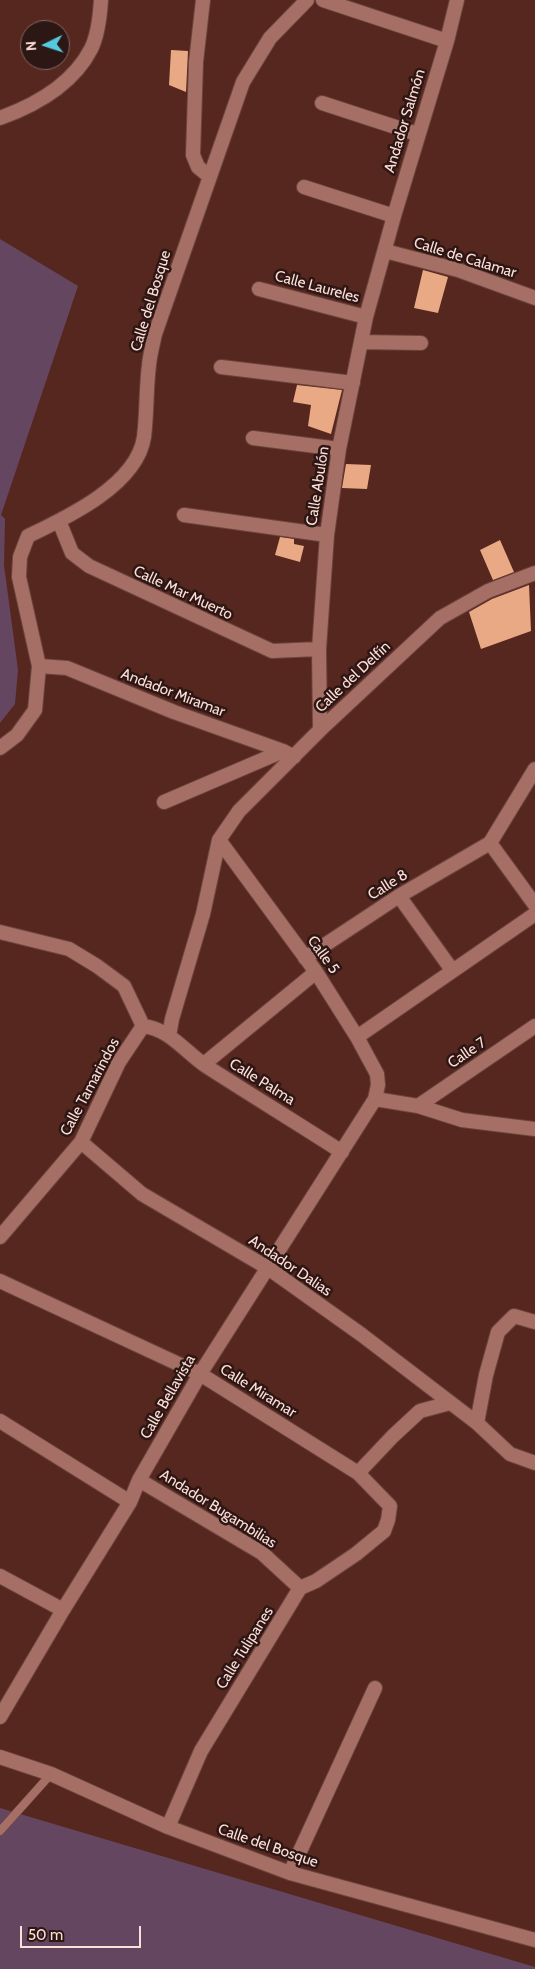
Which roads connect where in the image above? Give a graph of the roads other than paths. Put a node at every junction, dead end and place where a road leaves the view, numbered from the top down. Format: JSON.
{"nodes":[{"id":1,"x":101,"y":0,"type":"edge"},
{"id":2,"x":203,"y":0,"type":"edge"},
{"id":3,"x":307,"y":0,"type":"edge"},
{"id":4,"x":323,"y":0,"type":"edge"},
{"id":5,"x":457,"y":0,"type":"edge"},
{"id":6,"x":447,"y":40,"type":"junction"},
{"id":7,"x":322,"y":103,"type":"dead end"},
{"id":8,"x":0,"y":118,"type":"edge"},
{"id":9,"x":417,"y":134,"type":"junction"},
{"id":10,"x":209,"y":176,"type":"junction"},
{"id":11,"x":304,"y":187,"type":"dead end"},
{"id":12,"x":394,"y":216,"type":"junction"},
{"id":13,"x":385,"y":251,"type":"junction"},
{"id":14,"x":259,"y":289,"type":"dead end"},
{"id":15,"x":535,"y":298,"type":"edge"},
{"id":16,"x":366,"y":317,"type":"junction"},
{"id":17,"x":362,"y":342,"type":"junction"},
{"id":18,"x":421,"y":344,"type":"dead end"},
{"id":19,"x":221,"y":367,"type":"dead end"},
{"id":20,"x":352,"y":383,"type":"junction"},
{"id":21,"x":253,"y":438,"type":"dead end"},
{"id":22,"x":339,"y":449,"type":"junction"},
{"id":23,"x":184,"y":514,"type":"dead end"},
{"id":24,"x":59,"y":521,"type":"junction"},
{"id":25,"x":327,"y":535,"type":"junction"},
{"id":26,"x":535,"y":573,"type":"edge"},
{"id":27,"x":319,"y":649,"type":"junction"},
{"id":28,"x":39,"y":666,"type":"junction"},
{"id":29,"x":320,"y":730,"type":"junction"},
{"id":30,"x":0,"y":748,"type":"edge"},
{"id":31,"x":288,"y":754,"type":"junction"},
{"id":32,"x":535,"y":770,"type":"edge"},
{"id":33,"x":164,"y":802,"type":"dead end"},
{"id":34,"x":219,"y":840,"type":"junction"},
{"id":35,"x":490,"y":843,"type":"junction"},
{"id":36,"x":399,"y":896,"type":"junction"},
{"id":37,"x":535,"y":905,"type":"edge"},
{"id":38,"x":535,"y":914,"type":"edge"},
{"id":39,"x":0,"y":932,"type":"edge"},
{"id":40,"x":305,"y":958,"type":"junction"},
{"id":41,"x":452,"y":970,"type":"junction"},
{"id":42,"x":316,"y":972,"type":"junction"},
{"id":43,"x":148,"y":1026,"type":"junction"},
{"id":44,"x":535,"y":1026,"type":"edge"},
{"id":45,"x":169,"y":1036,"type":"junction"},
{"id":46,"x":357,"y":1037,"type":"junction"},
{"id":47,"x":204,"y":1064,"type":"junction"},
{"id":48,"x":375,"y":1099,"type":"junction"},
{"id":49,"x":418,"y":1106,"type":"junction"},
{"id":50,"x":535,"y":1129,"type":"edge"},
{"id":51,"x":80,"y":1142,"type":"junction"},
{"id":52,"x":342,"y":1152,"type":"junction"},
{"id":53,"x":0,"y":1237,"type":"edge"},
{"id":54,"x":268,"y":1268,"type":"junction"},
{"id":55,"x":0,"y":1281,"type":"edge"},
{"id":56,"x":535,"y":1322,"type":"edge"},
{"id":57,"x":200,"y":1374,"type":"junction"},
{"id":58,"x":450,"y":1403,"type":"junction"},
{"id":59,"x":0,"y":1421,"type":"edge"},
{"id":60,"x":477,"y":1423,"type":"junction"},
{"id":61,"x":535,"y":1463,"type":"edge"},
{"id":62,"x":358,"y":1473,"type":"junction"},
{"id":63,"x":139,"y":1480,"type":"junction"},
{"id":64,"x":130,"y":1502,"type":"junction"},
{"id":65,"x":0,"y":1576,"type":"edge"},
{"id":66,"x":300,"y":1588,"type":"junction"},
{"id":67,"x":63,"y":1610,"type":"junction"},
{"id":68,"x":376,"y":1688,"type":"dead end"},
{"id":69,"x":0,"y":1717,"type":"edge"},
{"id":70,"x":0,"y":1757,"type":"edge"},
{"id":71,"x":51,"y":1774,"type":"junction"},
{"id":72,"x":168,"y":1827,"type":"junction"},
{"id":73,"x":0,"y":1831,"type":"edge"},
{"id":74,"x":290,"y":1873,"type":"junction"},
{"id":75,"x":535,"y":1940,"type":"edge"}],
"edges":[{"from":1,"to":8,"type":"street"},
{"from":2,"to":10,"type":"street"},
{"from":3,"to":10,"type":"street","name":"Calle del Bosque"},
{"from":4,"to":6,"type":"street"},
{"from":5,"to":6,"type":"street","name":"Andador Salmón"},
{"from":6,"to":9,"type":"street","name":"Andador Salmón"},
{"from":7,"to":9,"type":"street"},
{"from":9,"to":12,"type":"street","name":"Andador Salmón"},
{"from":10,"to":24,"type":"street","name":"Calle del Bosque"},
{"from":11,"to":12,"type":"street"},
{"from":12,"to":13,"type":"street","name":"Andador Salmón"},
{"from":13,"to":15,"type":"street","name":"Calle de Calamar"},
{"from":13,"to":16,"type":"street","name":"Calle Abulón"},
{"from":14,"to":16,"type":"street","name":"Calle Laureles"},
{"from":16,"to":17,"type":"street","name":"Calle Abulón"},
{"from":17,"to":18,"type":"street"},
{"from":17,"to":20,"type":"street","name":"Calle Abulón"},
{"from":19,"to":20,"type":"street"},
{"from":20,"to":22,"type":"street","name":"Calle Abulón"},
{"from":21,"to":22,"type":"street"},
{"from":22,"to":25,"type":"street","name":"Calle Abulón"},
{"from":23,"to":25,"type":"street"},
{"from":24,"to":27,"type":"street","name":"Calle Mar Muerto"},
{"from":24,"to":28,"type":"street","name":"Calle del Bosque"},
{"from":25,"to":27,"type":"street","name":"Calle Abulón"},
{"from":26,"to":29,"type":"street","name":"Calle del Delfín"},
{"from":27,"to":29,"type":"street","name":"Calle Abulón"},
{"from":28,"to":30,"type":"street","name":"Calle del Bosque"},
{"from":28,"to":31,"type":"street","name":"Andador Miramar"},
{"from":29,"to":31,"type":"street","name":"Calle del Delfín"},
{"from":31,"to":33,"type":"street"},
{"from":31,"to":34,"type":"street","name":"Calle del Delfín"},
{"from":32,"to":35,"type":"street"},
{"from":34,"to":40,"type":"street","name":"Calle 5"},
{"from":34,"to":45,"type":"street"},
{"from":35,"to":36,"type":"street","name":"Calle 8"},
{"from":35,"to":37,"type":"street"},
{"from":36,"to":40,"type":"street","name":"Calle 8"},
{"from":36,"to":41,"type":"street"},
{"from":38,"to":41,"type":"street"},
{"from":39,"to":43,"type":"street"},
{"from":40,"to":42,"type":"street","name":"Calle 5"},
{"from":41,"to":46,"type":"street"},
{"from":42,"to":46,"type":"street","name":"Calle 5"},
{"from":42,"to":47,"type":"street"},
{"from":43,"to":45,"type":"street","name":"Calle Palma"},
{"from":43,"to":51,"type":"street","name":"Calle Tamarindos"},
{"from":44,"to":49,"type":"street","name":"Calle 7"},
{"from":45,"to":47,"type":"street","name":"Calle Palma"},
{"from":46,"to":48,"type":"street","name":"Calle 5"},
{"from":47,"to":52,"type":"street","name":"Calle Palma"},
{"from":48,"to":49,"type":"street"},
{"from":48,"to":52,"type":"street","name":"Calle Bellavista"},
{"from":49,"to":50,"type":"street"},
{"from":51,"to":53,"type":"street","name":"Calle Tamarindos"},
{"from":51,"to":54,"type":"street","name":"Andador Dalias"},
{"from":52,"to":54,"type":"street","name":"Calle Bellavista"},
{"from":54,"to":57,"type":"street","name":"Calle Bellavista"},
{"from":54,"to":58,"type":"street","name":"Andador Dalias"},
{"from":55,"to":57,"type":"street","name":"Calle Miramar"},
{"from":56,"to":60,"type":"street"},
{"from":57,"to":62,"type":"street","name":"Calle Miramar"},
{"from":57,"to":63,"type":"street","name":"Calle Bellavista"},
{"from":58,"to":60,"type":"street","name":"Andador Dalias"},
{"from":58,"to":62,"type":"street"},
{"from":59,"to":64,"type":"street"},
{"from":60,"to":61,"type":"street","name":"Andador Dalias"},
{"from":62,"to":66,"type":"street","name":"Calle Miramar"},
{"from":63,"to":64,"type":"street","name":"Calle Bellavista"},
{"from":63,"to":66,"type":"street","name":"Andador Bugambilias"},
{"from":64,"to":67,"type":"street","name":"Calle Bellavista"},
{"from":65,"to":67,"type":"street"},
{"from":66,"to":72,"type":"street","name":"Calle Tulipanes"},
{"from":67,"to":69,"type":"street","name":"Calle Bellavista"},
{"from":68,"to":74,"type":"street"},
{"from":70,"to":71,"type":"street","name":"Calle del Bosque"},
{"from":71,"to":72,"type":"street","name":"Calle del Bosque"},
{"from":71,"to":73,"type":"lane"},
{"from":72,"to":74,"type":"street","name":"Calle del Bosque"},
{"from":74,"to":75,"type":"street","name":"Calle del Bosque"}]}
